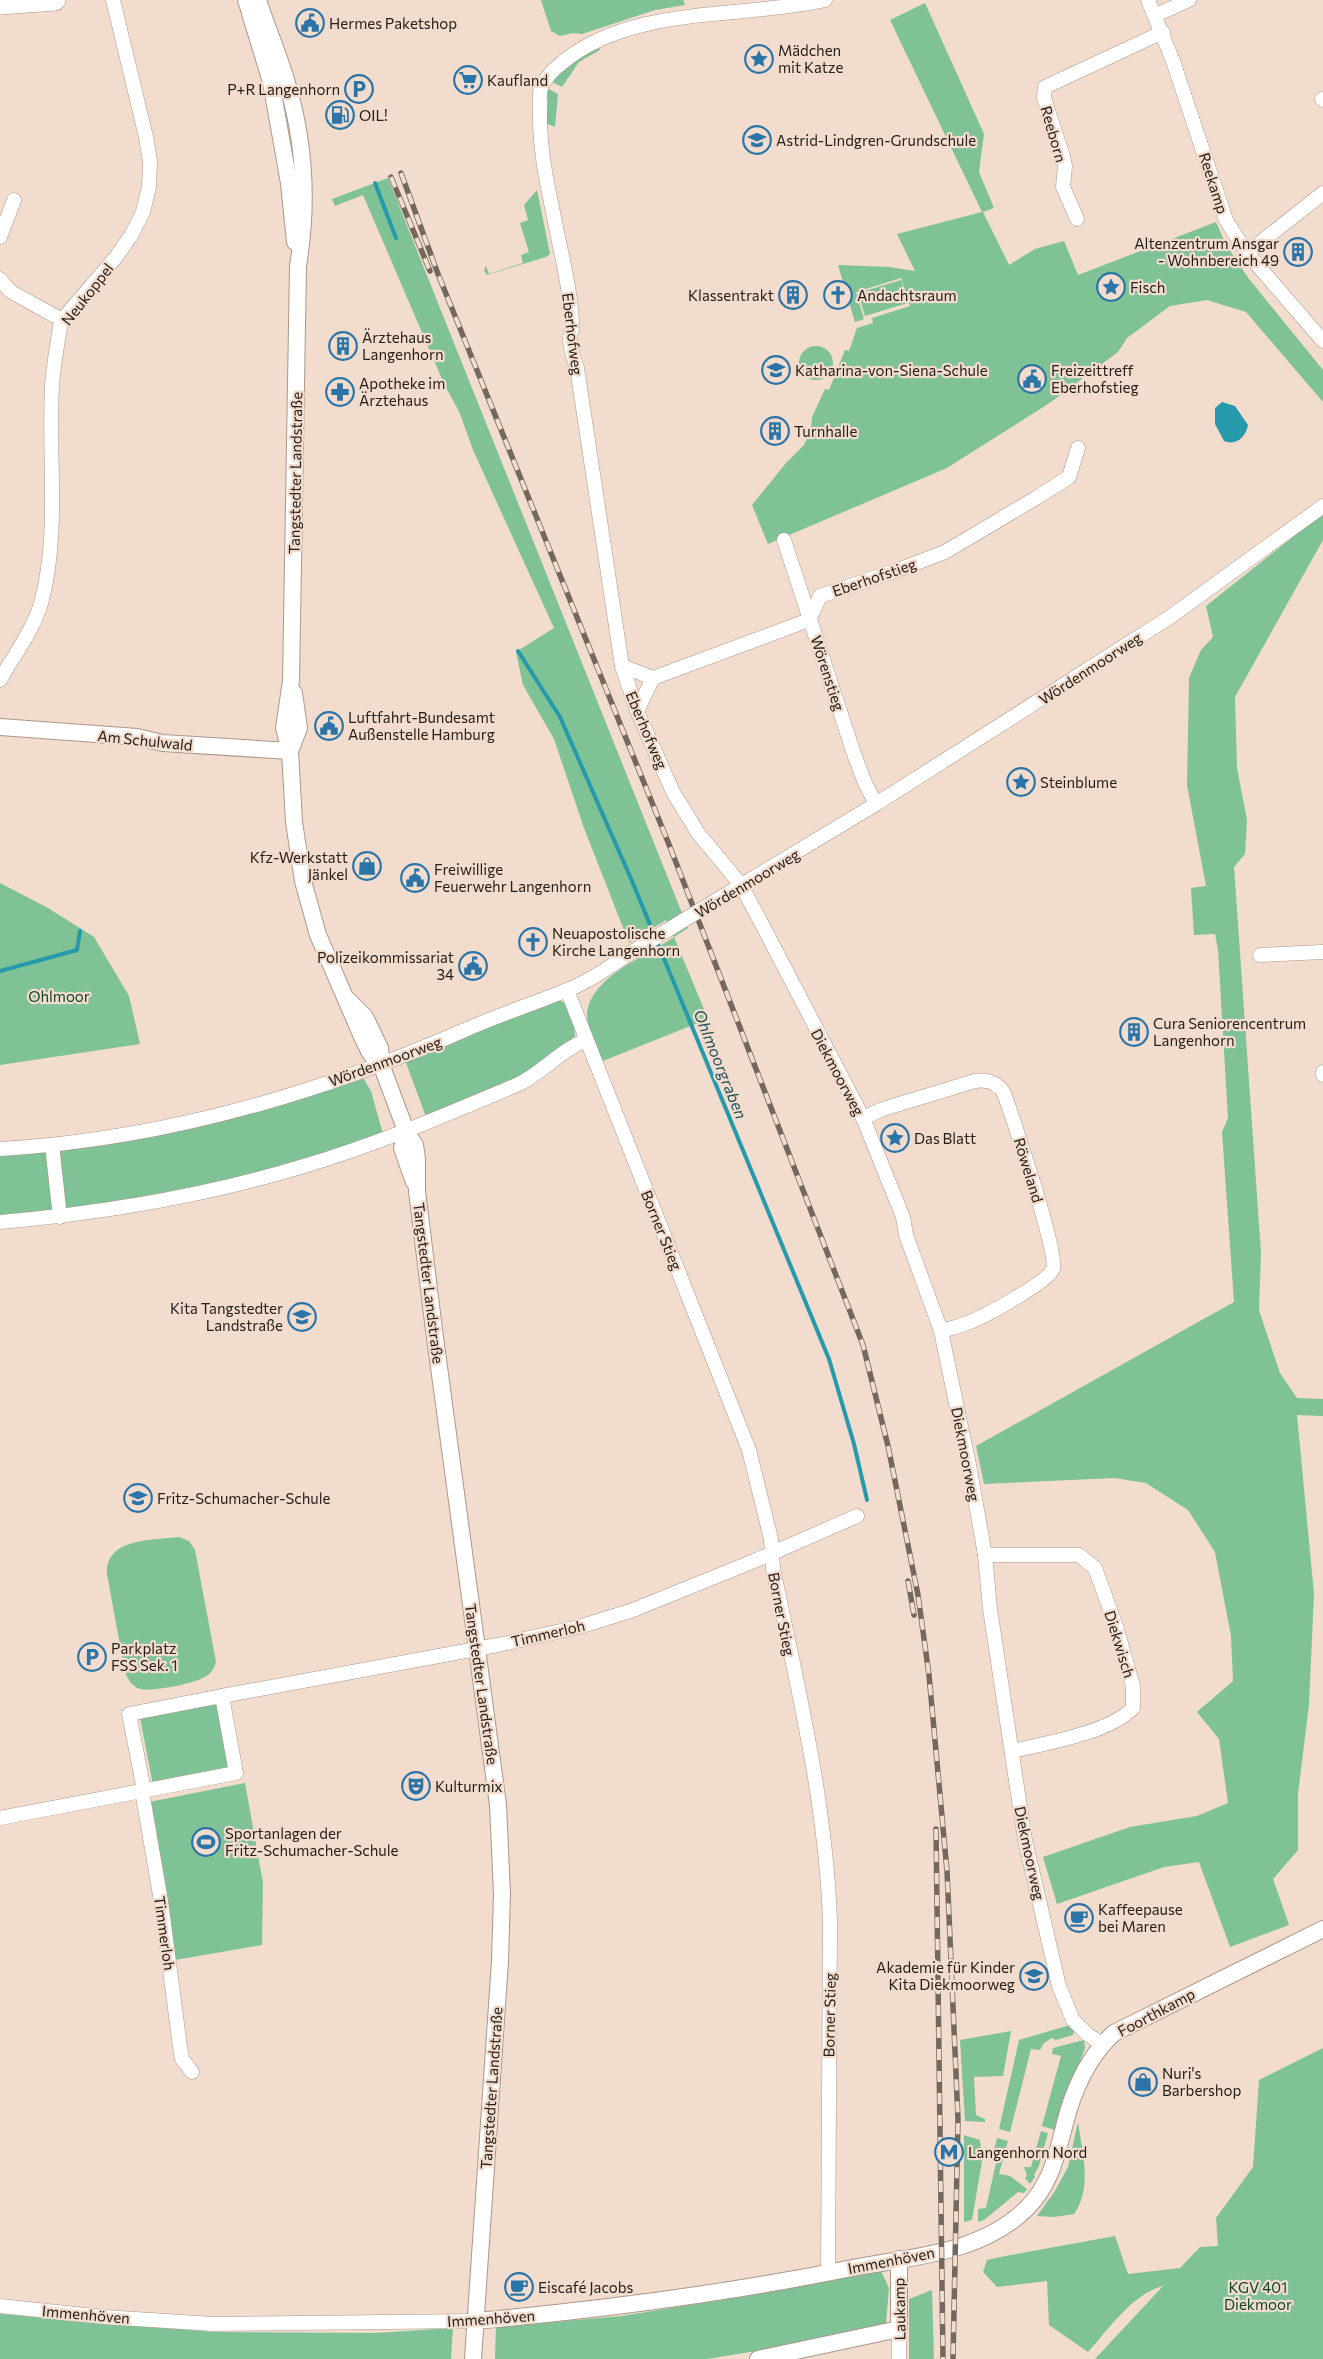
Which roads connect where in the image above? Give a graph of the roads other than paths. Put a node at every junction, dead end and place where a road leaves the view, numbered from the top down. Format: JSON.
{"nodes":[{"id":1,"x":55,"y":0,"type":"edge"},
{"id":2,"x":113,"y":0,"type":"edge"},
{"id":3,"x":246,"y":0,"type":"edge"},
{"id":4,"x":258,"y":0,"type":"edge"},
{"id":5,"x":825,"y":0,"type":"edge"},
{"id":6,"x":1148,"y":0,"type":"edge"},
{"id":7,"x":1189,"y":0,"type":"edge"},
{"id":8,"x":0,"y":4,"type":"edge"},
{"id":9,"x":1156,"y":15,"type":"junction"},
{"id":10,"x":1163,"y":32,"type":"junction"},
{"id":11,"x":1323,"y":192,"type":"edge"},
{"id":12,"x":14,"y":200,"type":"dead end"},
{"id":13,"x":1077,"y":219,"type":"dead end"},
{"id":14,"x":0,"y":236,"type":"edge"},
{"id":15,"x":1247,"y":253,"type":"junction"},
{"id":16,"x":298,"y":266,"type":"junction"},
{"id":17,"x":0,"y":279,"type":"edge"},
{"id":18,"x":62,"y":320,"type":"junction"},
{"id":19,"x":1323,"y":341,"type":"edge"},
{"id":20,"x":1078,"y":448,"type":"dead end"},
{"id":21,"x":1323,"y":506,"type":"edge"},
{"id":22,"x":784,"y":540,"type":"dead end"},
{"id":23,"x":809,"y":620,"type":"junction"},
{"id":24,"x":622,"y":666,"type":"junction"},
{"id":25,"x":653,"y":678,"type":"junction"},
{"id":26,"x":0,"y":680,"type":"edge"},
{"id":27,"x":637,"y":711,"type":"junction"},
{"id":28,"x":0,"y":727,"type":"edge"},
{"id":29,"x":290,"y":751,"type":"junction"},
{"id":30,"x":876,"y":804,"type":"junction"},
{"id":31,"x":741,"y":885,"type":"junction"},
{"id":32,"x":1323,"y":952,"type":"edge"},
{"id":33,"x":1260,"y":954,"type":"dead end"},
{"id":34,"x":567,"y":990,"type":"junction"},
{"id":35,"x":586,"y":1040,"type":"junction"},
{"id":36,"x":381,"y":1064,"type":"junction"},
{"id":37,"x":863,"y":1118,"type":"junction"},
{"id":38,"x":406,"y":1131,"type":"junction"},
{"id":39,"x":52,"y":1145,"type":"junction"},
{"id":40,"x":0,"y":1149,"type":"edge"},
{"id":41,"x":60,"y":1217,"type":"junction"},
{"id":42,"x":0,"y":1222,"type":"edge"},
{"id":43,"x":941,"y":1331,"type":"junction"},
{"id":44,"x":857,"y":1516,"type":"dead end"},
{"id":45,"x":772,"y":1554,"type":"junction"},
{"id":46,"x":985,"y":1556,"type":"junction"},
{"id":47,"x":478,"y":1649,"type":"junction"},
{"id":48,"x":222,"y":1696,"type":"junction"},
{"id":49,"x":1012,"y":1751,"type":"junction"},
{"id":50,"x":143,"y":1790,"type":"junction"},
{"id":51,"x":0,"y":1818,"type":"edge"},
{"id":52,"x":1323,"y":1929,"type":"edge"},
{"id":53,"x":1102,"y":2044,"type":"junction"},
{"id":54,"x":192,"y":2072,"type":"dead end"},
{"id":55,"x":975,"y":2241,"type":"joint"},
{"id":56,"x":898,"y":2259,"type":"junction"},
{"id":57,"x":828,"y":2273,"type":"junction"},
{"id":58,"x":0,"y":2306,"type":"edge"},
{"id":59,"x":475,"y":2321,"type":"junction"},
{"id":60,"x":899,"y":2329,"type":"junction"},
{"id":61,"x":473,"y":2359,"type":"edge"},
{"id":62,"x":758,"y":2359,"type":"edge"},
{"id":63,"x":899,"y":2359,"type":"edge"}],
"edges":[{"from":1,"to":8,"type":"main road"},
{"from":2,"to":18,"type":"street","name":"Neukoppel"},
{"from":3,"to":16,"type":"street","name":"Tangstedter Landstraße"},
{"from":4,"to":16,"type":"street","name":"Tangstedter Landstraße"},
{"from":5,"to":24,"type":"street","name":"Eberhofweg"},
{"from":6,"to":9,"type":"street","name":"Reekamp"},
{"from":7,"to":9,"type":"street"},
{"from":9,"to":10,"type":"street","name":"Reekamp"},
{"from":10,"to":13,"type":"street","name":"Reeborn"},
{"from":10,"to":15,"type":"street","name":"Reekamp"},
{"from":11,"to":15,"type":"street"},
{"from":12,"to":14,"type":"street"},
{"from":15,"to":19,"type":"street","name":"Reekamp"},
{"from":16,"to":29,"type":"street","name":"Tangstedter Landstraße"},
{"from":17,"to":18,"type":"street"},
{"from":18,"to":26,"type":"street","name":"Neukoppel"},
{"from":20,"to":23,"type":"street","name":"Eberhofstieg"},
{"from":21,"to":30,"type":"street","name":"Wördenmoorweg"},
{"from":22,"to":23,"type":"street","name":"Wörenstieg"},
{"from":23,"to":25,"type":"street"},
{"from":23,"to":30,"type":"street","name":"Wörenstieg"},
{"from":24,"to":25,"type":"street"},
{"from":24,"to":27,"type":"street","name":"Eberhofweg"},
{"from":25,"to":27,"type":"street"},
{"from":27,"to":31,"type":"street","name":"Eberhofweg"},
{"from":28,"to":29,"type":"street","name":"Am Schulwald"},
{"from":29,"to":36,"type":"street","name":"Tangstedter Landstraße"},
{"from":30,"to":31,"type":"street","name":"Wördenmoorweg"},
{"from":31,"to":34,"type":"street","name":"Wördenmoorweg","bridge":true},
{"from":31,"to":37,"type":"street","name":"Diekmoorweg"},
{"from":32,"to":33,"type":"street"},
{"from":34,"to":35,"type":"street","name":"Borner Stieg"},
{"from":34,"to":36,"type":"street","name":"Wördenmoorweg"},
{"from":35,"to":38,"type":"street"},
{"from":35,"to":45,"type":"street","name":"Borner Stieg"},
{"from":36,"to":38,"type":"street","name":"Tangstedter Landstraße"},
{"from":36,"to":39,"type":"street","name":"Wördenmoorweg"},
{"from":37,"to":43,"type":"street","name":"Diekmoorweg"},
{"from":37,"to":43,"type":"street","name":"Röweland"},
{"from":38,"to":41,"type":"street"},
{"from":38,"to":47,"type":"street","name":"Tangstedter Landstraße"},
{"from":39,"to":40,"type":"street","name":"Wördenmoorweg"},
{"from":39,"to":41,"type":"street"},
{"from":41,"to":42,"type":"street"},
{"from":43,"to":46,"type":"street","name":"Diekmoorweg"},
{"from":44,"to":45,"type":"street","name":"Timmerloh"},
{"from":45,"to":47,"type":"street","name":"Timmerloh"},
{"from":45,"to":57,"type":"street","name":"Borner Stieg"},
{"from":46,"to":49,"type":"street","name":"Diekmoorweg"},
{"from":46,"to":49,"type":"street","name":"Diekwisch"},
{"from":47,"to":48,"type":"street","name":"Timmerloh"},
{"from":47,"to":59,"type":"street","name":"Tangstedter Landstraße"},
{"from":48,"to":50,"type":"street","name":"Timmerloh"},
{"from":48,"to":50,"type":"street"},
{"from":49,"to":53,"type":"street","name":"Diekmoorweg"},
{"from":50,"to":51,"type":"street"},
{"from":50,"to":54,"type":"street","name":"Timmerloh"},
{"from":52,"to":53,"type":"street","name":"Foorthkamp"},
{"from":53,"to":55,"type":"street","name":"Foorthkamp"},
{"from":55,"to":56,"type":"street","name":"Immenhöven"},
{"from":56,"to":57,"type":"street","name":"Immenhöven"},
{"from":56,"to":60,"type":"street","name":"Laukamp"},
{"from":57,"to":59,"type":"street","name":"Immenhöven"},
{"from":58,"to":59,"type":"street","name":"Immenhöven"},
{"from":59,"to":61,"type":"street","name":"Tangstedter Landstraße"},
{"from":60,"to":62,"type":"street"},
{"from":60,"to":63,"type":"street","name":"Laukamp"}]}
